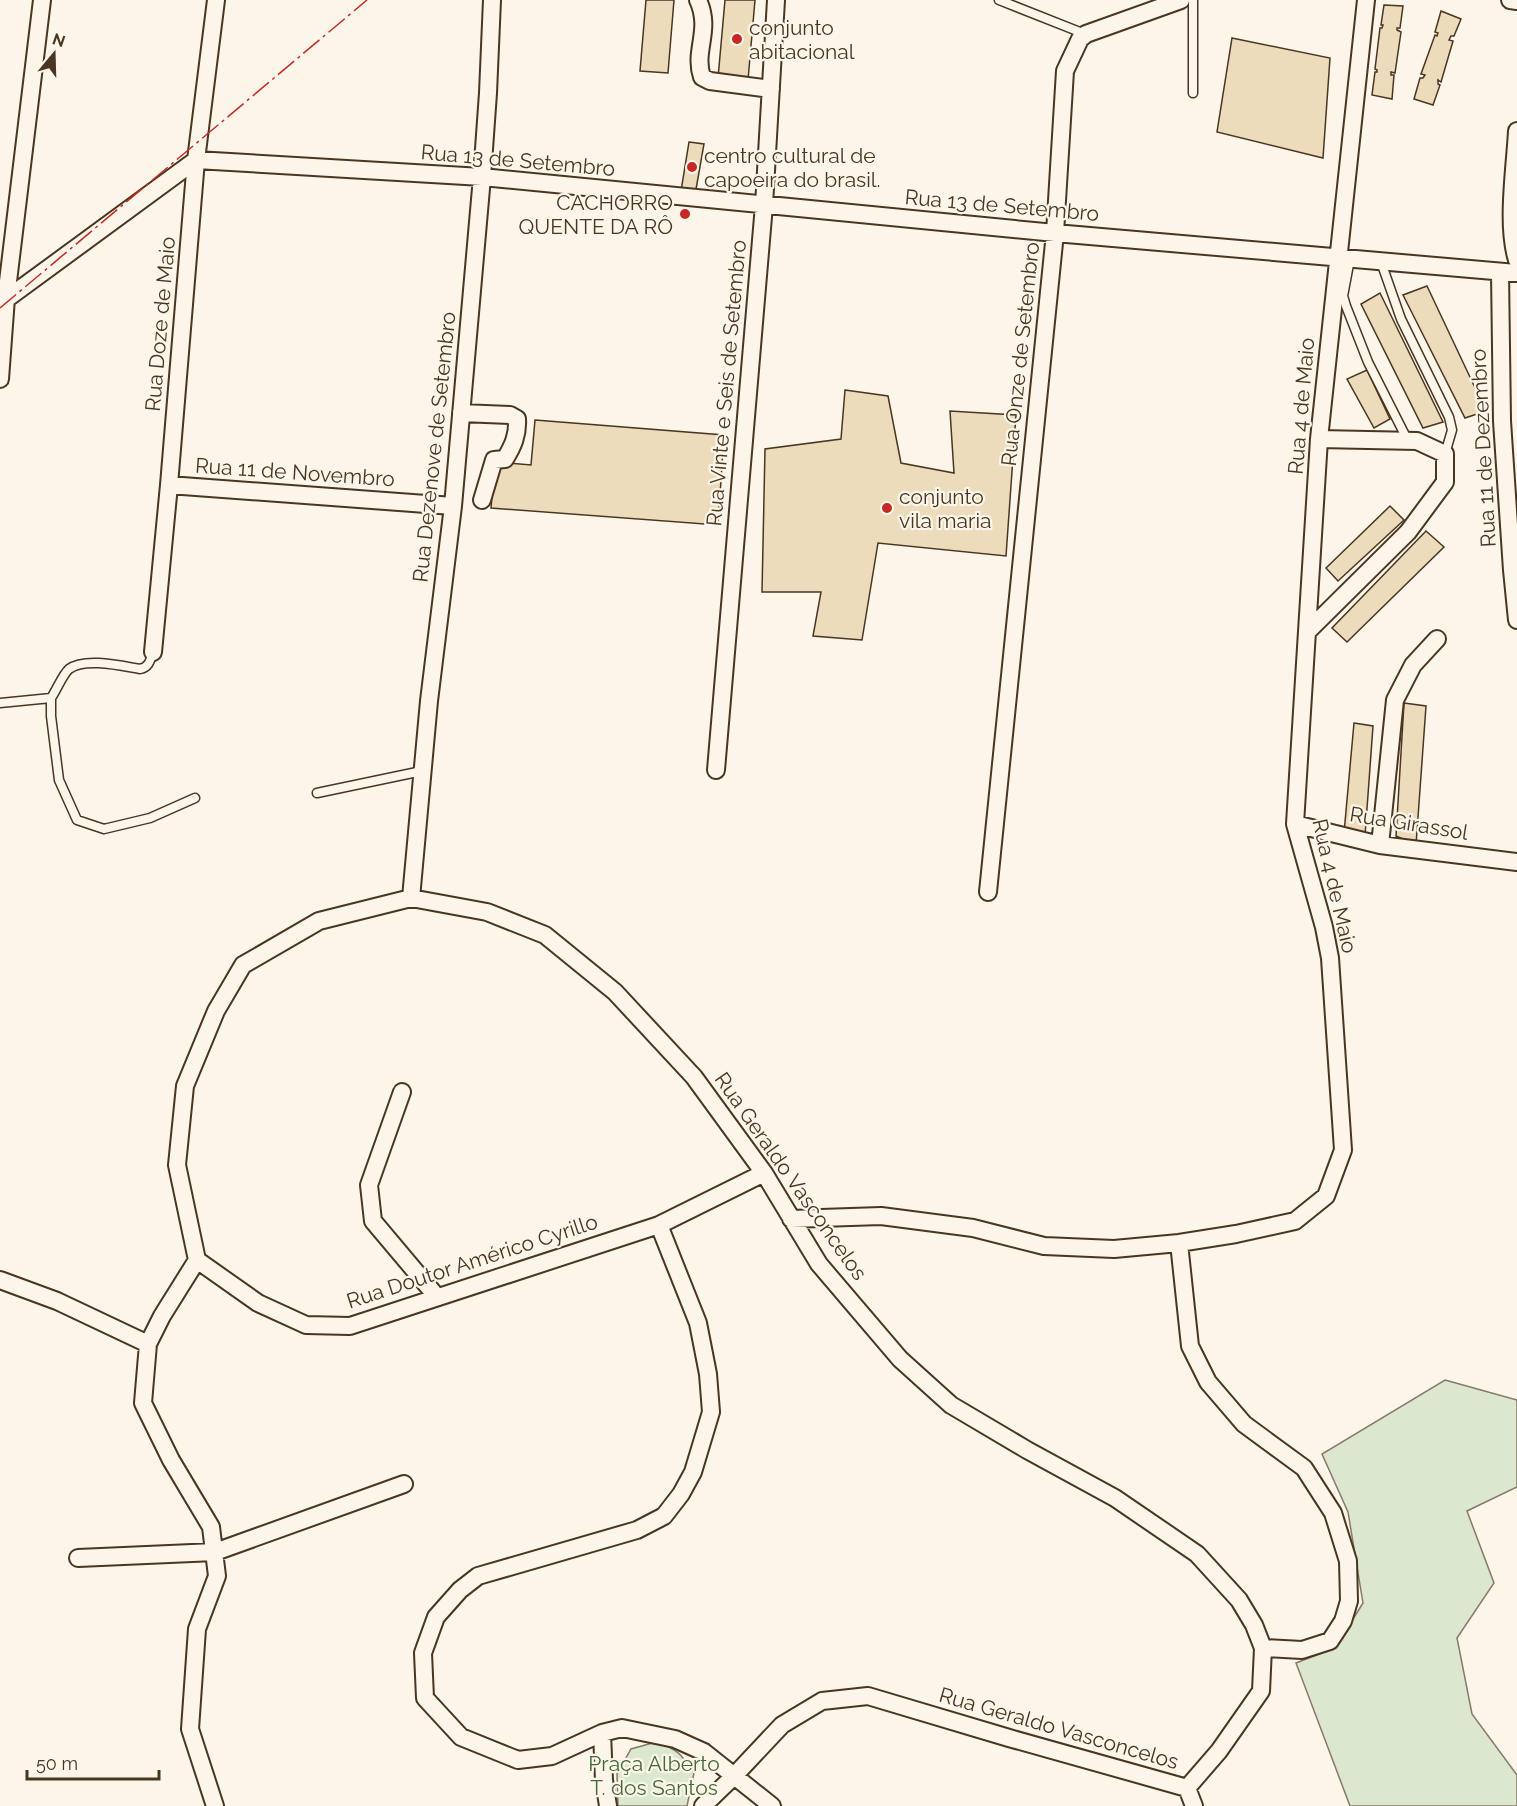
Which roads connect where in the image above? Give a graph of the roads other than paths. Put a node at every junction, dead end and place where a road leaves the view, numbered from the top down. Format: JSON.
{"nodes":[{"id":1,"x":42,"y":0,"type":"edge"},
{"id":2,"x":216,"y":0,"type":"edge"},
{"id":3,"x":492,"y":0,"type":"edge"},
{"id":4,"x":698,"y":0,"type":"edge"},
{"id":5,"x":776,"y":0,"type":"edge"},
{"id":6,"x":999,"y":0,"type":"edge"},
{"id":7,"x":1193,"y":0,"type":"edge"},
{"id":8,"x":1366,"y":0,"type":"edge"},
{"id":9,"x":1510,"y":0,"type":"edge"},
{"id":10,"x":1175,"y":1,"type":"edge"},
{"id":11,"x":1517,"y":1,"type":"edge"},
{"id":12,"x":1086,"y":34,"type":"junction"},
{"id":13,"x":771,"y":89,"type":"junction"},
{"id":14,"x":1194,"y":93,"type":"dead end"},
{"id":15,"x":1517,"y":131,"type":"edge"},
{"id":16,"x":196,"y":160,"type":"junction"},
{"id":17,"x":482,"y":177,"type":"junction"},
{"id":18,"x":764,"y":205,"type":"junction"},
{"id":19,"x":1055,"y":233,"type":"junction"},
{"id":20,"x":1344,"y":259,"type":"junction"},
{"id":21,"x":1517,"y":260,"type":"edge"},
{"id":22,"x":1381,"y":262,"type":"junction"},
{"id":23,"x":1500,"y":273,"type":"junction"},
{"id":24,"x":1517,"y":273,"type":"edge"},
{"id":25,"x":3,"y":301,"type":"edge"},
{"id":26,"x":0,"y":378,"type":"edge"},
{"id":27,"x":461,"y":413,"type":"junction"},
{"id":28,"x":1319,"y":439,"type":"junction"},
{"id":29,"x":1408,"y":441,"type":"junction"},
{"id":30,"x":1445,"y":454,"type":"junction"},
{"id":31,"x":169,"y":485,"type":"junction"},
{"id":32,"x":482,"y":500,"type":"dead end"},
{"id":33,"x":453,"y":506,"type":"junction"},
{"id":34,"x":1517,"y":620,"type":"edge"},
{"id":35,"x":1307,"y":632,"type":"junction"},
{"id":36,"x":1437,"y":639,"type":"dead end"},
{"id":37,"x":153,"y":652,"type":"joint"},
{"id":38,"x":51,"y":698,"type":"junction"},
{"id":39,"x":0,"y":703,"type":"edge"},
{"id":40,"x":716,"y":770,"type":"dead end"},
{"id":41,"x":422,"y":771,"type":"junction"},
{"id":42,"x":317,"y":793,"type":"dead end"},
{"id":43,"x":195,"y":798,"type":"dead end"},
{"id":44,"x":1295,"y":824,"type":"junction"},
{"id":45,"x":1380,"y":844,"type":"junction"},
{"id":46,"x":1517,"y":862,"type":"edge"},
{"id":47,"x":988,"y":892,"type":"dead end"},
{"id":48,"x":411,"y":897,"type":"junction"},
{"id":49,"x":402,"y":1092,"type":"dead end"},
{"id":50,"x":764,"y":1173,"type":"junction"},
{"id":51,"x":792,"y":1219,"type":"junction"},
{"id":52,"x":659,"y":1225,"type":"junction"},
{"id":53,"x":1179,"y":1243,"type":"junction"},
{"id":54,"x":196,"y":1260,"type":"junction"},
{"id":55,"x":0,"y":1280,"type":"edge"},
{"id":56,"x":437,"y":1297,"type":"junction"},
{"id":57,"x":148,"y":1344,"type":"junction"},
{"id":58,"x":404,"y":1484,"type":"dead end"},
{"id":59,"x":215,"y":1552,"type":"junction"},
{"id":60,"x":78,"y":1558,"type":"dead end"},
{"id":61,"x":1263,"y":1648,"type":"junction"},
{"id":62,"x":602,"y":1733,"type":"junction"},
{"id":63,"x":734,"y":1776,"type":"junction"},
{"id":64,"x":1187,"y":1788,"type":"junction"},
{"id":65,"x":215,"y":1806,"type":"edge"},
{"id":66,"x":608,"y":1806,"type":"edge"},
{"id":67,"x":703,"y":1806,"type":"edge"},
{"id":68,"x":772,"y":1806,"type":"edge"},
{"id":69,"x":1194,"y":1806,"type":"edge"}],
"edges":[{"from":1,"to":25,"type":"street"},
{"from":2,"to":16,"type":"street","name":"Rua Doze de Maio"},
{"from":3,"to":17,"type":"street","name":"Rua Dezenove de Setembro"},
{"from":4,"to":13,"type":"street"},
{"from":5,"to":13,"type":"street","name":"Rua Vinte e Seis de Setembro"},
{"from":6,"to":12,"type":"lane"},
{"from":7,"to":14,"type":"lane"},
{"from":8,"to":20,"type":"street","name":"Rua 4 de Maio"},
{"from":9,"to":11,"type":"street"},
{"from":10,"to":12,"type":"street"},
{"from":12,"to":19,"type":"street","name":"Rua Onze de Setembro"},
{"from":13,"to":18,"type":"street","name":"Rua Vinte e Seis de Setembro"},
{"from":15,"to":21,"type":"street"},
{"from":16,"to":17,"type":"street","name":"Rua 13 de Setembro"},
{"from":16,"to":25,"type":"street"},
{"from":16,"to":31,"type":"street","name":"Rua Doze de Maio"},
{"from":17,"to":18,"type":"street","name":"Rua 13 de Setembro"},
{"from":17,"to":27,"type":"street","name":"Rua Dezenove de Setembro"},
{"from":18,"to":19,"type":"street","name":"Rua 13 de Setembro"},
{"from":18,"to":40,"type":"street","name":"Rua Vinte e Seis de Setembro"},
{"from":19,"to":20,"type":"street","name":"Rua 13 de Setembro"},
{"from":19,"to":47,"type":"street","name":"Rua Onze de Setembro"},
{"from":20,"to":22,"type":"street","name":"Rua 13 de Setembro"},
{"from":20,"to":28,"type":"street","name":"Rua 4 de Maio"},
{"from":20,"to":29,"type":"lane"},
{"from":22,"to":23,"type":"street","name":"Rua 13 de Setembro"},
{"from":22,"to":30,"type":"lane"},
{"from":23,"to":24,"type":"street","name":"Rua 13 de Setembro"},
{"from":23,"to":34,"type":"street","name":"Rua 11 de Dezembro"},
{"from":25,"to":26,"type":"street"},
{"from":27,"to":32,"type":"street"},
{"from":27,"to":33,"type":"street","name":"Rua Dezenove de Setembro"},
{"from":28,"to":29,"type":"street"},
{"from":28,"to":35,"type":"street","name":"Rua 4 de Maio"},
{"from":29,"to":30,"type":"street"},
{"from":30,"to":35,"type":"street"},
{"from":31,"to":33,"type":"street","name":"Rua 11 de Novembro"},
{"from":31,"to":37,"type":"street","name":"Rua Doze de Maio"},
{"from":33,"to":41,"type":"street","name":"Rua Dezenove de Setembro"},
{"from":35,"to":44,"type":"street","name":"Rua 4 de Maio"},
{"from":36,"to":45,"type":"street"},
{"from":37,"to":38,"type":"lane"},
{"from":38,"to":39,"type":"lane"},
{"from":38,"to":43,"type":"lane"},
{"from":41,"to":42,"type":"lane"},
{"from":41,"to":48,"type":"street","name":"Rua Dezenove de Setembro"},
{"from":44,"to":45,"type":"street","name":"Rua Girassol"},
{"from":44,"to":53,"type":"street","name":"Rua 4 de Maio"},
{"from":45,"to":46,"type":"street","name":"Rua Girassol"},
{"from":48,"to":50,"type":"street","name":"Rua Geraldo Vasconcelos"},
{"from":48,"to":54,"type":"street","name":"Rua Geraldo Vasconcelos"},
{"from":49,"to":56,"type":"street"},
{"from":50,"to":51,"type":"street","name":"Rua Geraldo Vasconcelos"},
{"from":50,"to":52,"type":"street","name":"Rua Doutor Américo Cyrillo"},
{"from":51,"to":53,"type":"street","name":"Rua 4 de Maio"},
{"from":51,"to":61,"type":"street","name":"Rua Geraldo Vasconcelos"},
{"from":52,"to":56,"type":"street","name":"Rua Doutor Américo Cyrillo"},
{"from":52,"to":62,"type":"street"},
{"from":53,"to":61,"type":"street"},
{"from":54,"to":56,"type":"street","name":"Rua Doutor Américo Cyrillo"},
{"from":54,"to":57,"type":"street"},
{"from":55,"to":57,"type":"street"},
{"from":57,"to":59,"type":"street"},
{"from":58,"to":59,"type":"street"},
{"from":59,"to":60,"type":"street"},
{"from":59,"to":65,"type":"street"},
{"from":61,"to":64,"type":"street","name":"Rua Geraldo Vasconcelos"},
{"from":62,"to":63,"type":"street"},
{"from":62,"to":66,"type":"street"},
{"from":63,"to":64,"type":"street","name":"Rua Geraldo Vasconcelos"},
{"from":63,"to":67,"type":"street"},
{"from":63,"to":68,"type":"street"},
{"from":64,"to":69,"type":"street"}]}
